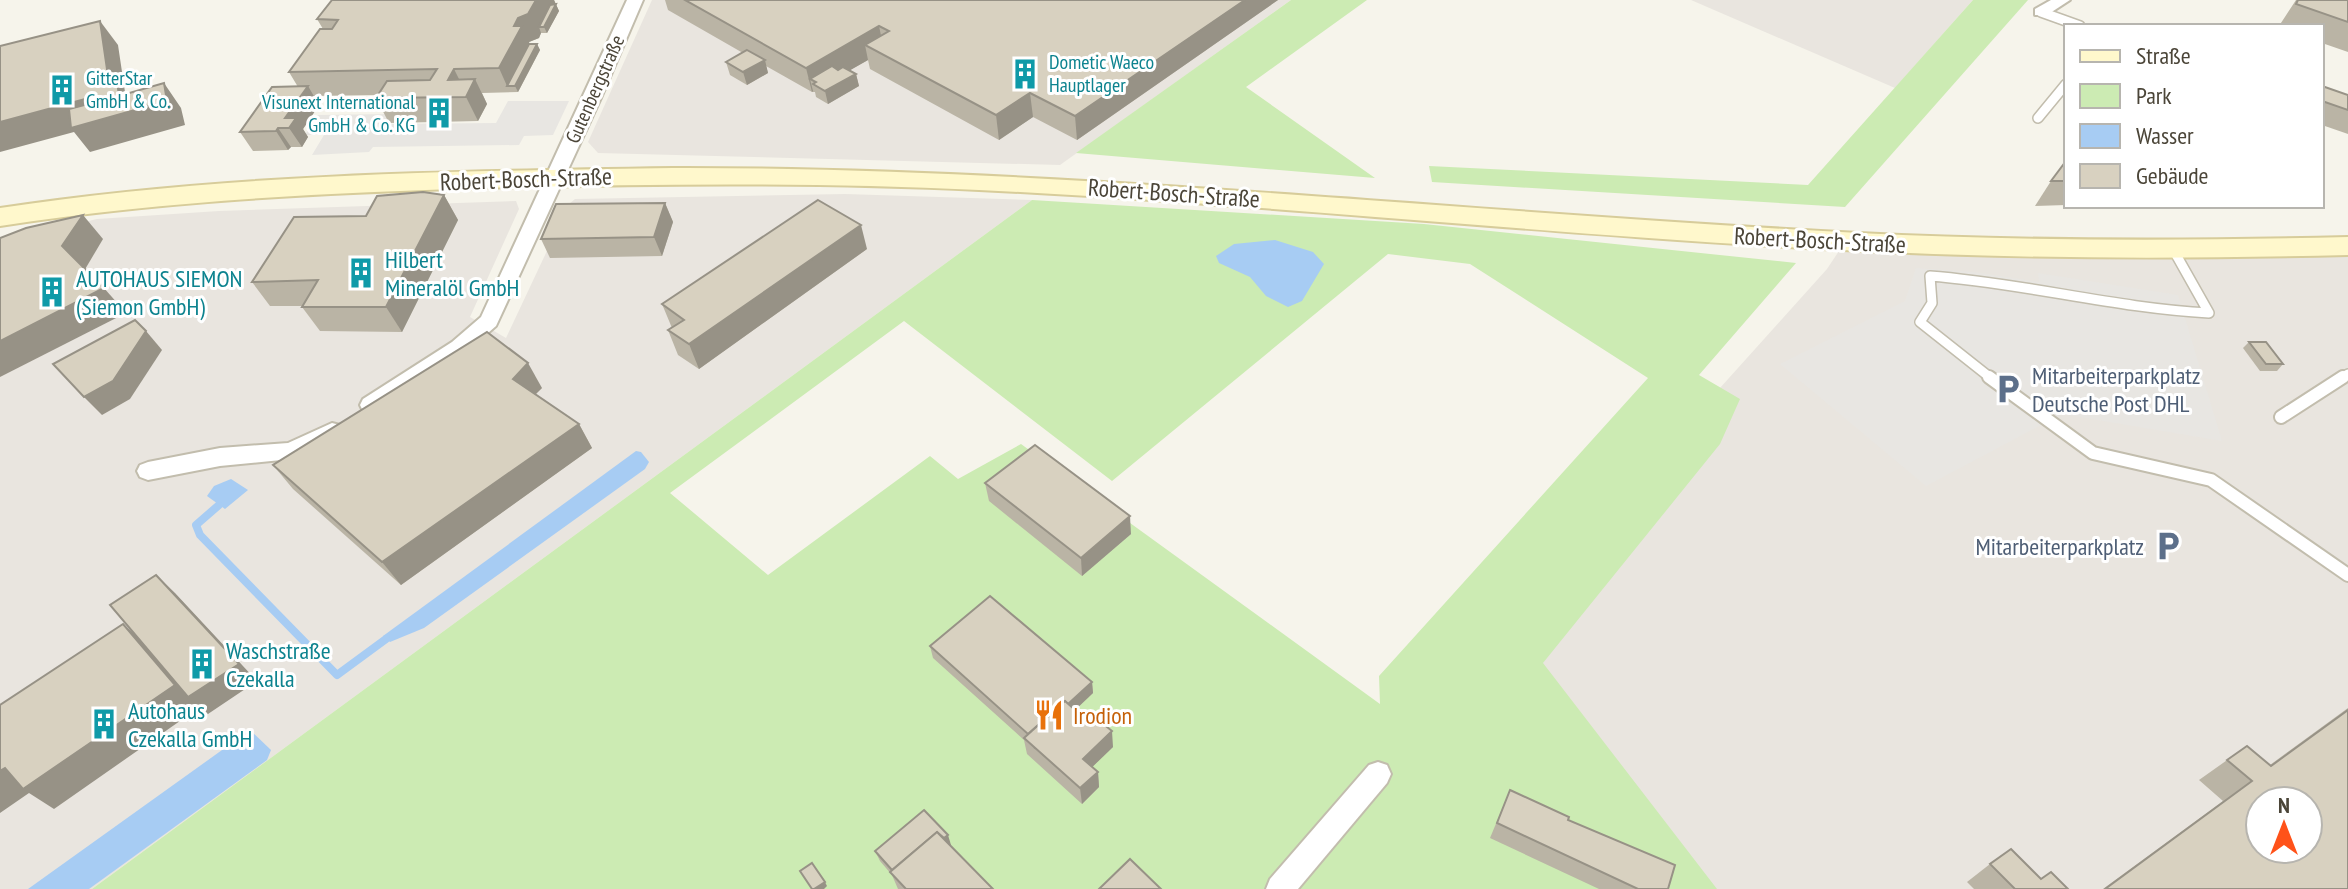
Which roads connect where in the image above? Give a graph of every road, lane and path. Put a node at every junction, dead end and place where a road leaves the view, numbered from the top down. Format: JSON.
{"nodes":[{"id":1,"x":635,"y":0,"type":"edge"},
{"id":2,"x":2054,"y":3,"type":"edge"},
{"id":3,"x":2078,"y":24,"type":"edge"},
{"id":4,"x":2064,"y":86,"type":"edge"},
{"id":5,"x":2038,"y":118,"type":"dead end"},
{"id":6,"x":555,"y":178,"type":"junction"},
{"id":7,"x":0,"y":217,"type":"edge"},
{"id":8,"x":2348,"y":246,"type":"edge"},
{"id":9,"x":2174,"y":251,"type":"junction"},
{"id":10,"x":2348,"y":374,"type":"edge"},
{"id":11,"x":2281,"y":417,"type":"dead end"},
{"id":12,"x":148,"y":471,"type":"dead end"},
{"id":13,"x":2348,"y":575,"type":"edge"},
{"id":14,"x":1378,"y":774,"type":"dead end"},
{"id":15,"x":1280,"y":889,"type":"edge"}],
"edges":[{"from":1,"to":6,"type":"street","name":"Gutenbergstraße"},
{"from":2,"to":3,"type":"lane"},
{"from":4,"to":5,"type":"lane"},
{"from":6,"to":7,"type":"street","name":"Robert-Bosch-Straße"},
{"from":6,"to":9,"type":"street","name":"Robert-Bosch-Straße"},
{"from":6,"to":12,"type":"street","name":"Gutenbergstraße"},
{"from":8,"to":9,"type":"street","name":"Robert-Bosch-Straße"},
{"from":9,"to":13,"type":"lane"},
{"from":10,"to":11,"type":"lane"},
{"from":14,"to":15,"type":"street"}]}
